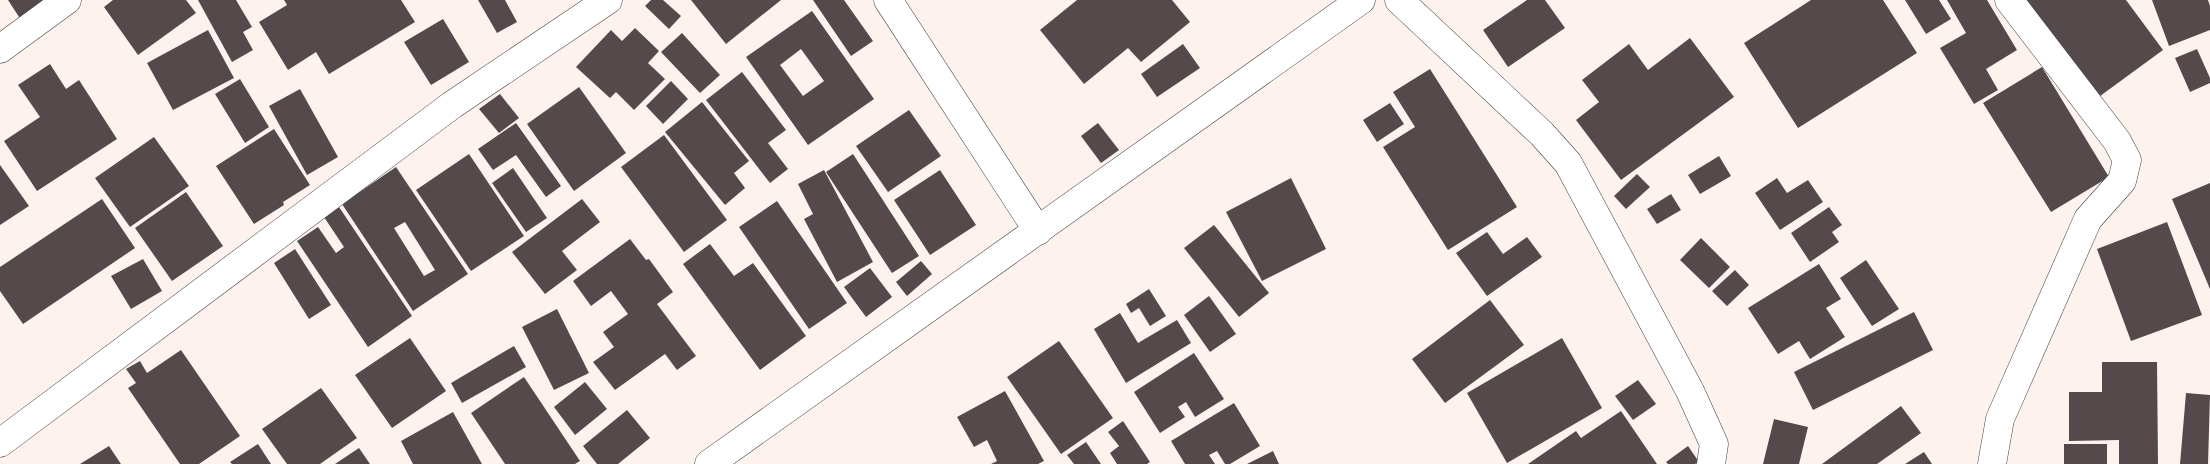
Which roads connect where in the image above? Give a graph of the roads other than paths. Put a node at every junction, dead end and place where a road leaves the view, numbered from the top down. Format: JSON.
{"nodes":[{"id":1,"x":67,"y":0,"type":"edge"},
{"id":2,"x":608,"y":0,"type":"edge"},
{"id":3,"x":888,"y":0,"type":"edge"},
{"id":4,"x":1360,"y":0,"type":"edge"},
{"id":5,"x":1399,"y":0,"type":"edge"},
{"id":6,"x":2009,"y":0,"type":"edge"},
{"id":7,"x":0,"y":48,"type":"edge"},
{"id":8,"x":1038,"y":231,"type":"junction"},
{"id":9,"x":0,"y":443,"type":"edge"},
{"id":10,"x":709,"y":464,"type":"edge"},
{"id":11,"x":1711,"y":464,"type":"edge"},
{"id":12,"x":1992,"y":464,"type":"edge"}],
"edges":[{"from":1,"to":7,"type":"street"},
{"from":2,"to":9,"type":"street"},
{"from":3,"to":8,"type":"street"},
{"from":4,"to":8,"type":"street"},
{"from":5,"to":11,"type":"street"},
{"from":6,"to":12,"type":"street"},
{"from":8,"to":10,"type":"street"}]}
